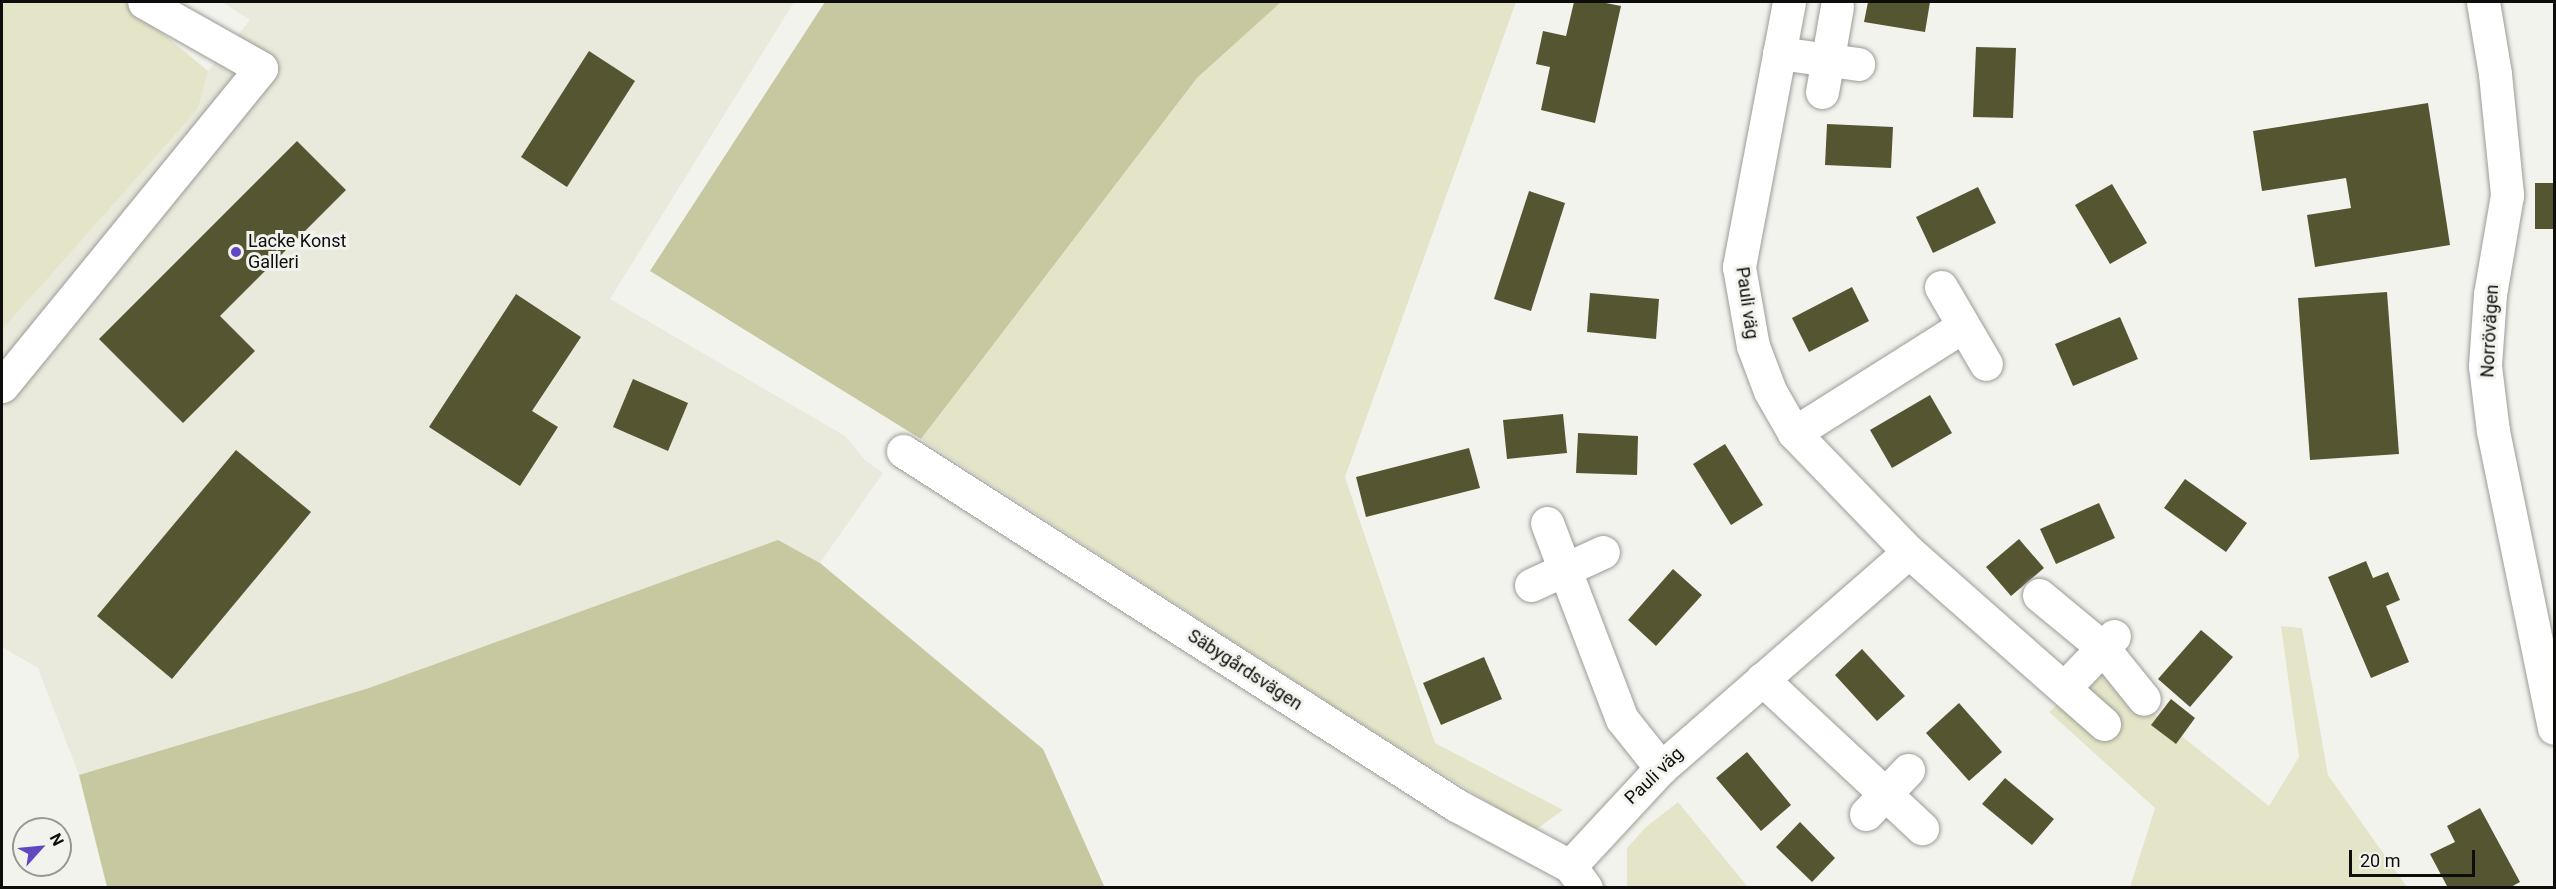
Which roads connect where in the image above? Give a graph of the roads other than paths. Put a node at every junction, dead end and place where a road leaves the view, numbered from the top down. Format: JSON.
{"nodes":[{"id":1,"x":144,"y":2,"type":"edge"},
{"id":2,"x":1789,"y":2,"type":"edge"},
{"id":3,"x":2483,"y":2,"type":"edge"},
{"id":4,"x":1838,"y":6,"type":"dead end"},
{"id":5,"x":1779,"y":52,"type":"junction"},
{"id":6,"x":1844,"y":62,"type":"junction"},
{"id":7,"x":1822,"y":92,"type":"dead end"},
{"id":8,"x":1941,"y":287,"type":"dead end"},
{"id":9,"x":1963,"y":326,"type":"junction"},
{"id":10,"x":1986,"y":364,"type":"dead end"},
{"id":11,"x":2,"y":386,"type":"edge"},
{"id":12,"x":1794,"y":433,"type":"junction"},
{"id":13,"x":903,"y":451,"type":"dead end"},
{"id":14,"x":1547,"y":523,"type":"dead end"},
{"id":15,"x":1603,"y":552,"type":"dead end"},
{"id":16,"x":1909,"y":552,"type":"junction"},
{"id":17,"x":1565,"y":569,"type":"junction"},
{"id":18,"x":1531,"y":585,"type":"dead end"},
{"id":19,"x":2039,"y":595,"type":"dead end"},
{"id":20,"x":2109,"y":642,"type":"junction"},
{"id":21,"x":1762,"y":679,"type":"junction"},
{"id":22,"x":2064,"y":688,"type":"junction"},
{"id":23,"x":2144,"y":699,"type":"dead end"},
{"id":24,"x":2104,"y":724,"type":"dead end"},
{"id":25,"x":2554,"y":728,"type":"edge"},
{"id":26,"x":1661,"y":768,"type":"junction"},
{"id":27,"x":1922,"y":828,"type":"dead end"},
{"id":28,"x":1578,"y":877,"type":"edge"}],
"edges":[{"from":1,"to":11,"type":"street"},
{"from":2,"to":5,"type":"street","name":"Pauli väg"},
{"from":3,"to":25,"type":"street","name":"Norrövägen"},
{"from":4,"to":6,"type":"street"},
{"from":5,"to":6,"type":"street"},
{"from":5,"to":12,"type":"street","name":"Pauli väg"},
{"from":6,"to":7,"type":"street"},
{"from":8,"to":9,"type":"street"},
{"from":9,"to":10,"type":"street"},
{"from":9,"to":12,"type":"street"},
{"from":12,"to":16,"type":"street","name":"Pauli väg"},
{"from":13,"to":28,"type":"street","name":"Säbygårdsvägen"},
{"from":14,"to":17,"type":"street"},
{"from":15,"to":17,"type":"street"},
{"from":16,"to":21,"type":"street","name":"Pauli väg"},
{"from":16,"to":22,"type":"street","name":"Pauli väg"},
{"from":17,"to":18,"type":"street"},
{"from":17,"to":26,"type":"street"},
{"from":19,"to":20,"type":"street"},
{"from":20,"to":22,"type":"street"},
{"from":20,"to":23,"type":"street"},
{"from":21,"to":26,"type":"street","name":"Pauli väg"},
{"from":21,"to":27,"type":"street"},
{"from":22,"to":24,"type":"street","name":"Pauli väg"},
{"from":26,"to":28,"type":"street","name":"Pauli väg"}]}
